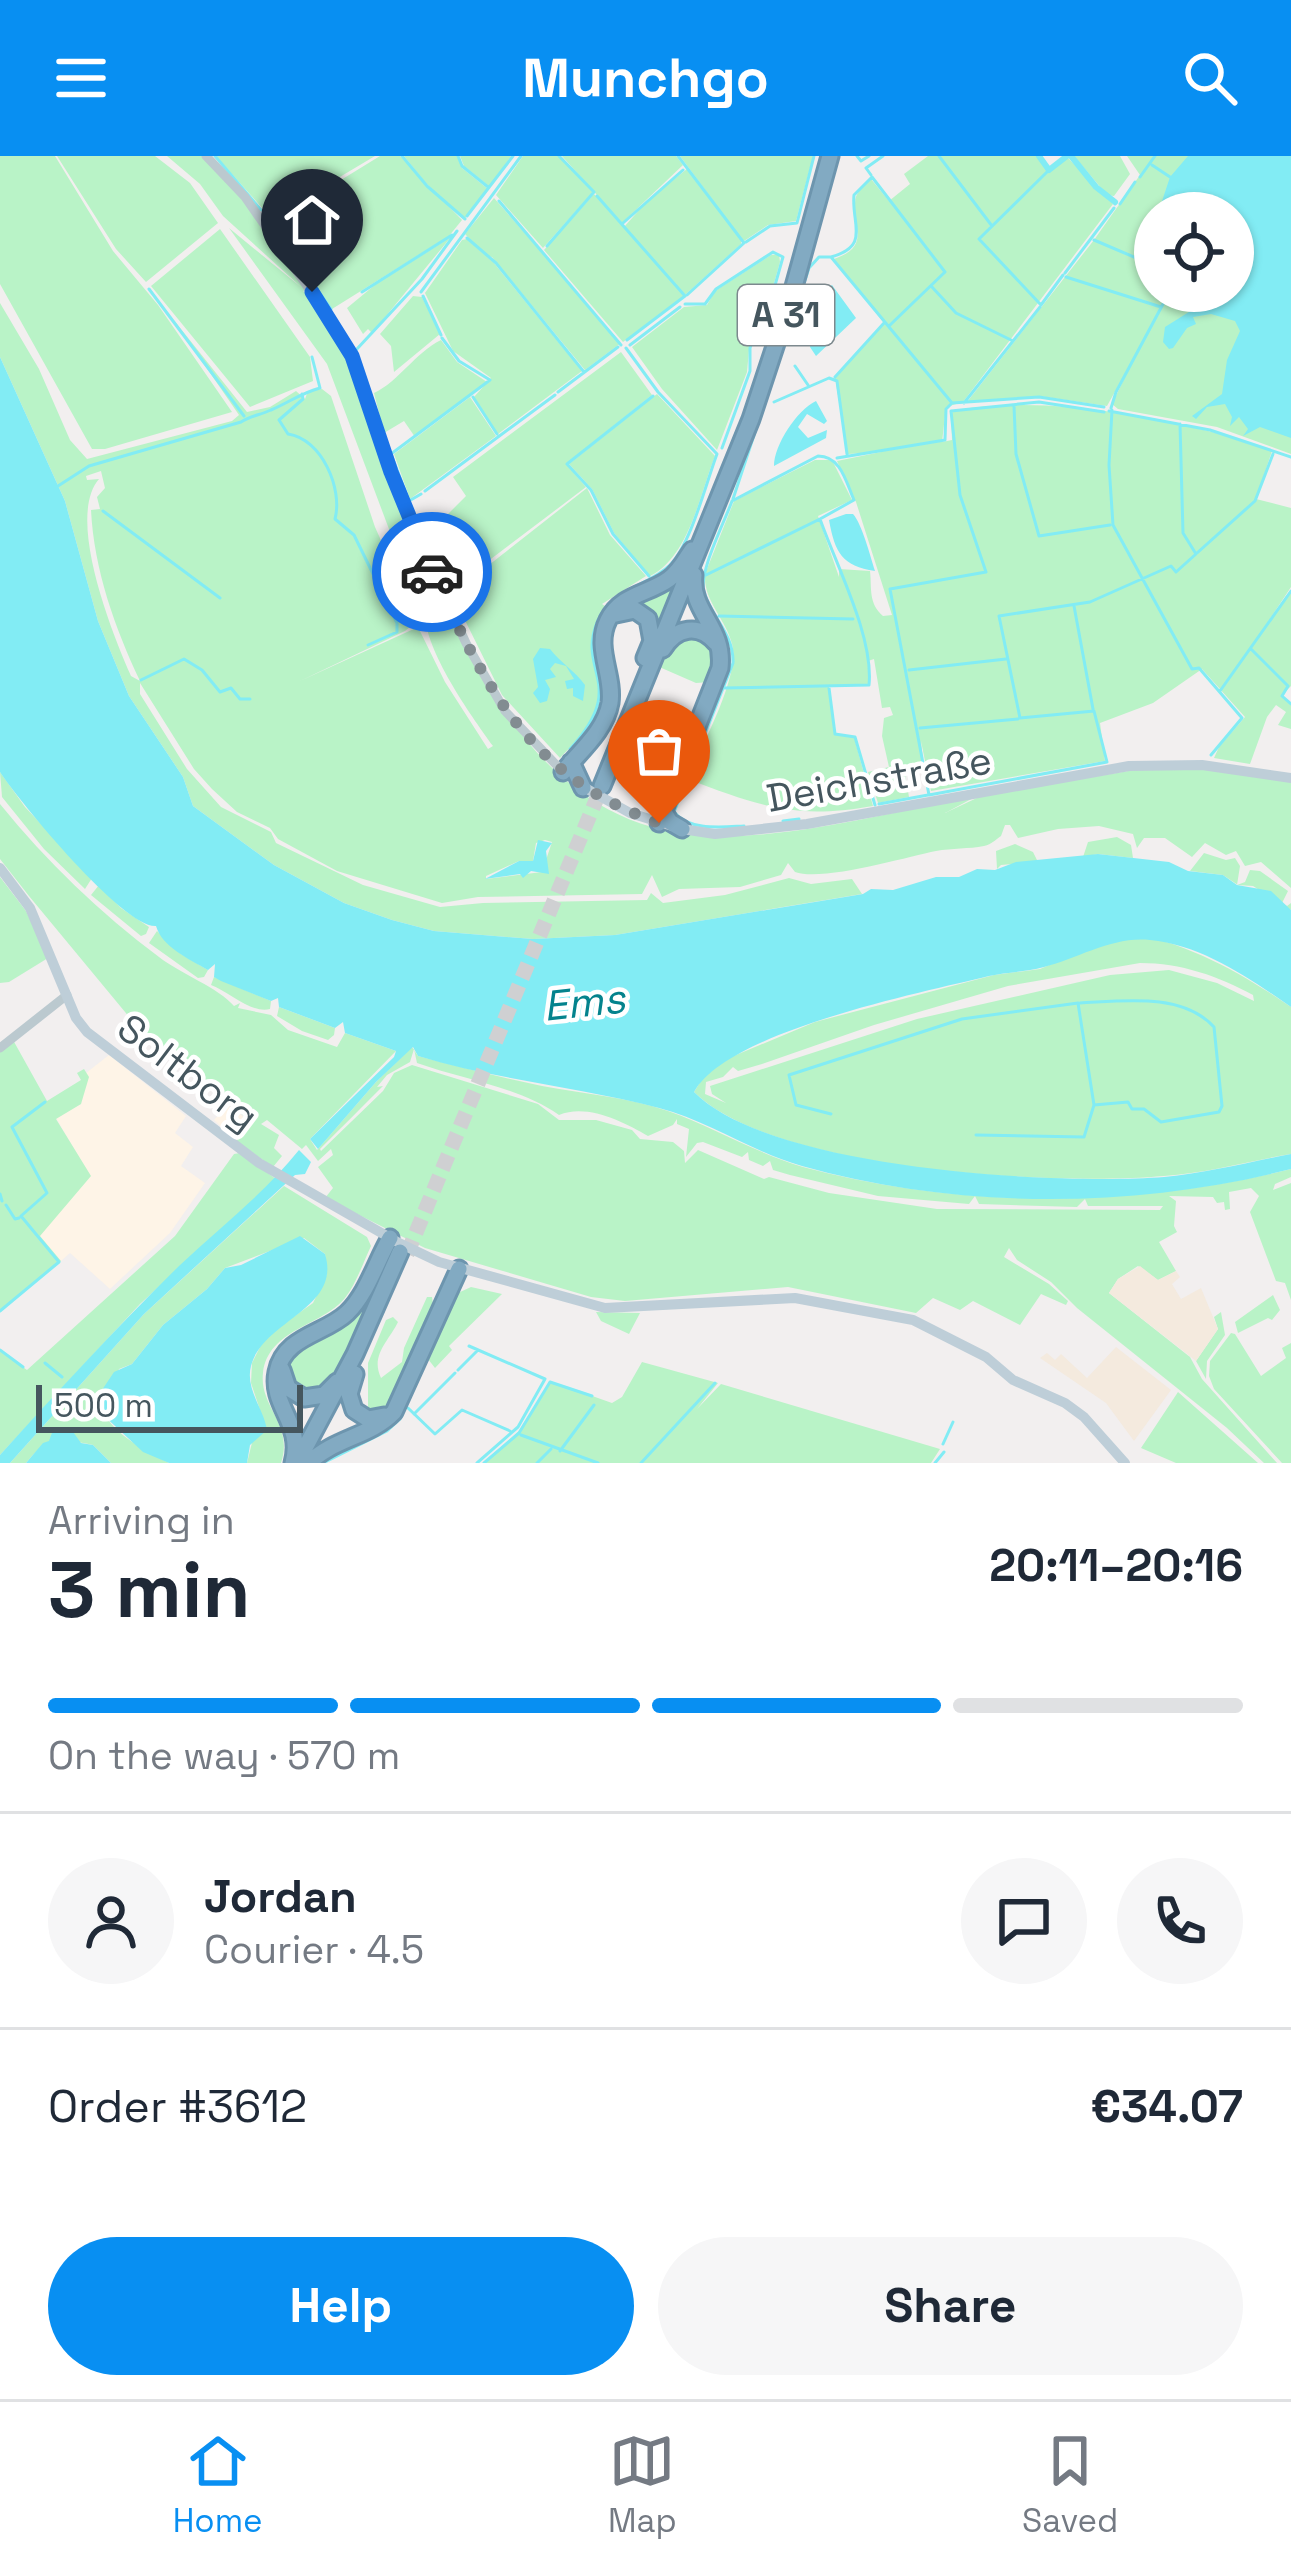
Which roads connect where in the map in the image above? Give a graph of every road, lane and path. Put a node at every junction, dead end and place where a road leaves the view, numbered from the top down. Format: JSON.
{"nodes":[{"id":1,"x":206,"y":156,"type":"edge"},
{"id":2,"x":827,"y":156,"type":"edge"},
{"id":3,"x":696,"y":551,"type":"junction"},
{"id":4,"x":606,"y":626,"type":"junction"},
{"id":5,"x":722,"y":656,"type":"junction"},
{"id":6,"x":656,"y":657,"type":"junction"},
{"id":7,"x":642,"y":673,"type":"junction"},
{"id":8,"x":567,"y":767,"type":"junction"},
{"id":9,"x":1291,"y":778,"type":"edge"},
{"id":10,"x":594,"y":786,"type":"junction"},
{"id":11,"x":661,"y":817,"type":"junction"},
{"id":12,"x":682,"y":829,"type":"joint"},
{"id":13,"x":0,"y":868,"type":"edge"},
{"id":14,"x":68,"y":998,"type":"junction"},
{"id":15,"x":0,"y":1048,"type":"edge"},
{"id":16,"x":392,"y":1246,"type":"junction"},
{"id":17,"x":452,"y":1274,"type":"junction"},
{"id":18,"x":284,"y":1355,"type":"junction"},
{"id":19,"x":357,"y":1357,"type":"junction"},
{"id":20,"x":399,"y":1401,"type":"junction"},
{"id":21,"x":301,"y":1463,"type":"edge"},
{"id":22,"x":1125,"y":1463,"type":"edge"}],
"edges":[{"from":1,"to":8,"type":"street"},
{"from":2,"to":3,"type":"highway","number":"A 31"},
{"from":3,"to":4,"type":"highway"},
{"from":3,"to":5,"type":"highway"},
{"from":3,"to":6,"type":"highway","number":"A 31"},
{"from":3,"to":7,"type":"highway","number":"A 31"},
{"from":4,"to":7,"type":"highway"},
{"from":4,"to":8,"type":"highway"},
{"from":5,"to":6,"type":"highway"},
{"from":5,"to":11,"type":"highway"},
{"from":6,"to":10,"type":"highway","number":"A 31"},
{"from":7,"to":10,"type":"highway","number":"A 31"},
{"from":8,"to":10,"type":"highway"},
{"from":9,"to":12,"type":"main road","name":"Deichstraße"},
{"from":10,"to":11,"type":"main road"},
{"from":11,"to":12,"type":"highway"},
{"from":13,"to":14,"type":"main road","name":"Soltborg"},
{"from":14,"to":15,"type":"street"},
{"from":14,"to":16,"type":"main road","name":"Soltborg"},
{"from":16,"to":17,"type":"main road","name":"Soltborg"},
{"from":16,"to":18,"type":"highway"},
{"from":16,"to":19,"type":"highway"},
{"from":17,"to":20,"type":"highway"},
{"from":17,"to":22,"type":"main road","name":"Soltborg"},
{"from":18,"to":19,"type":"highway"},
{"from":18,"to":21,"type":"highway"},
{"from":19,"to":20,"type":"highway"},
{"from":19,"to":21,"type":"highway"},
{"from":20,"to":21,"type":"highway"}]}
